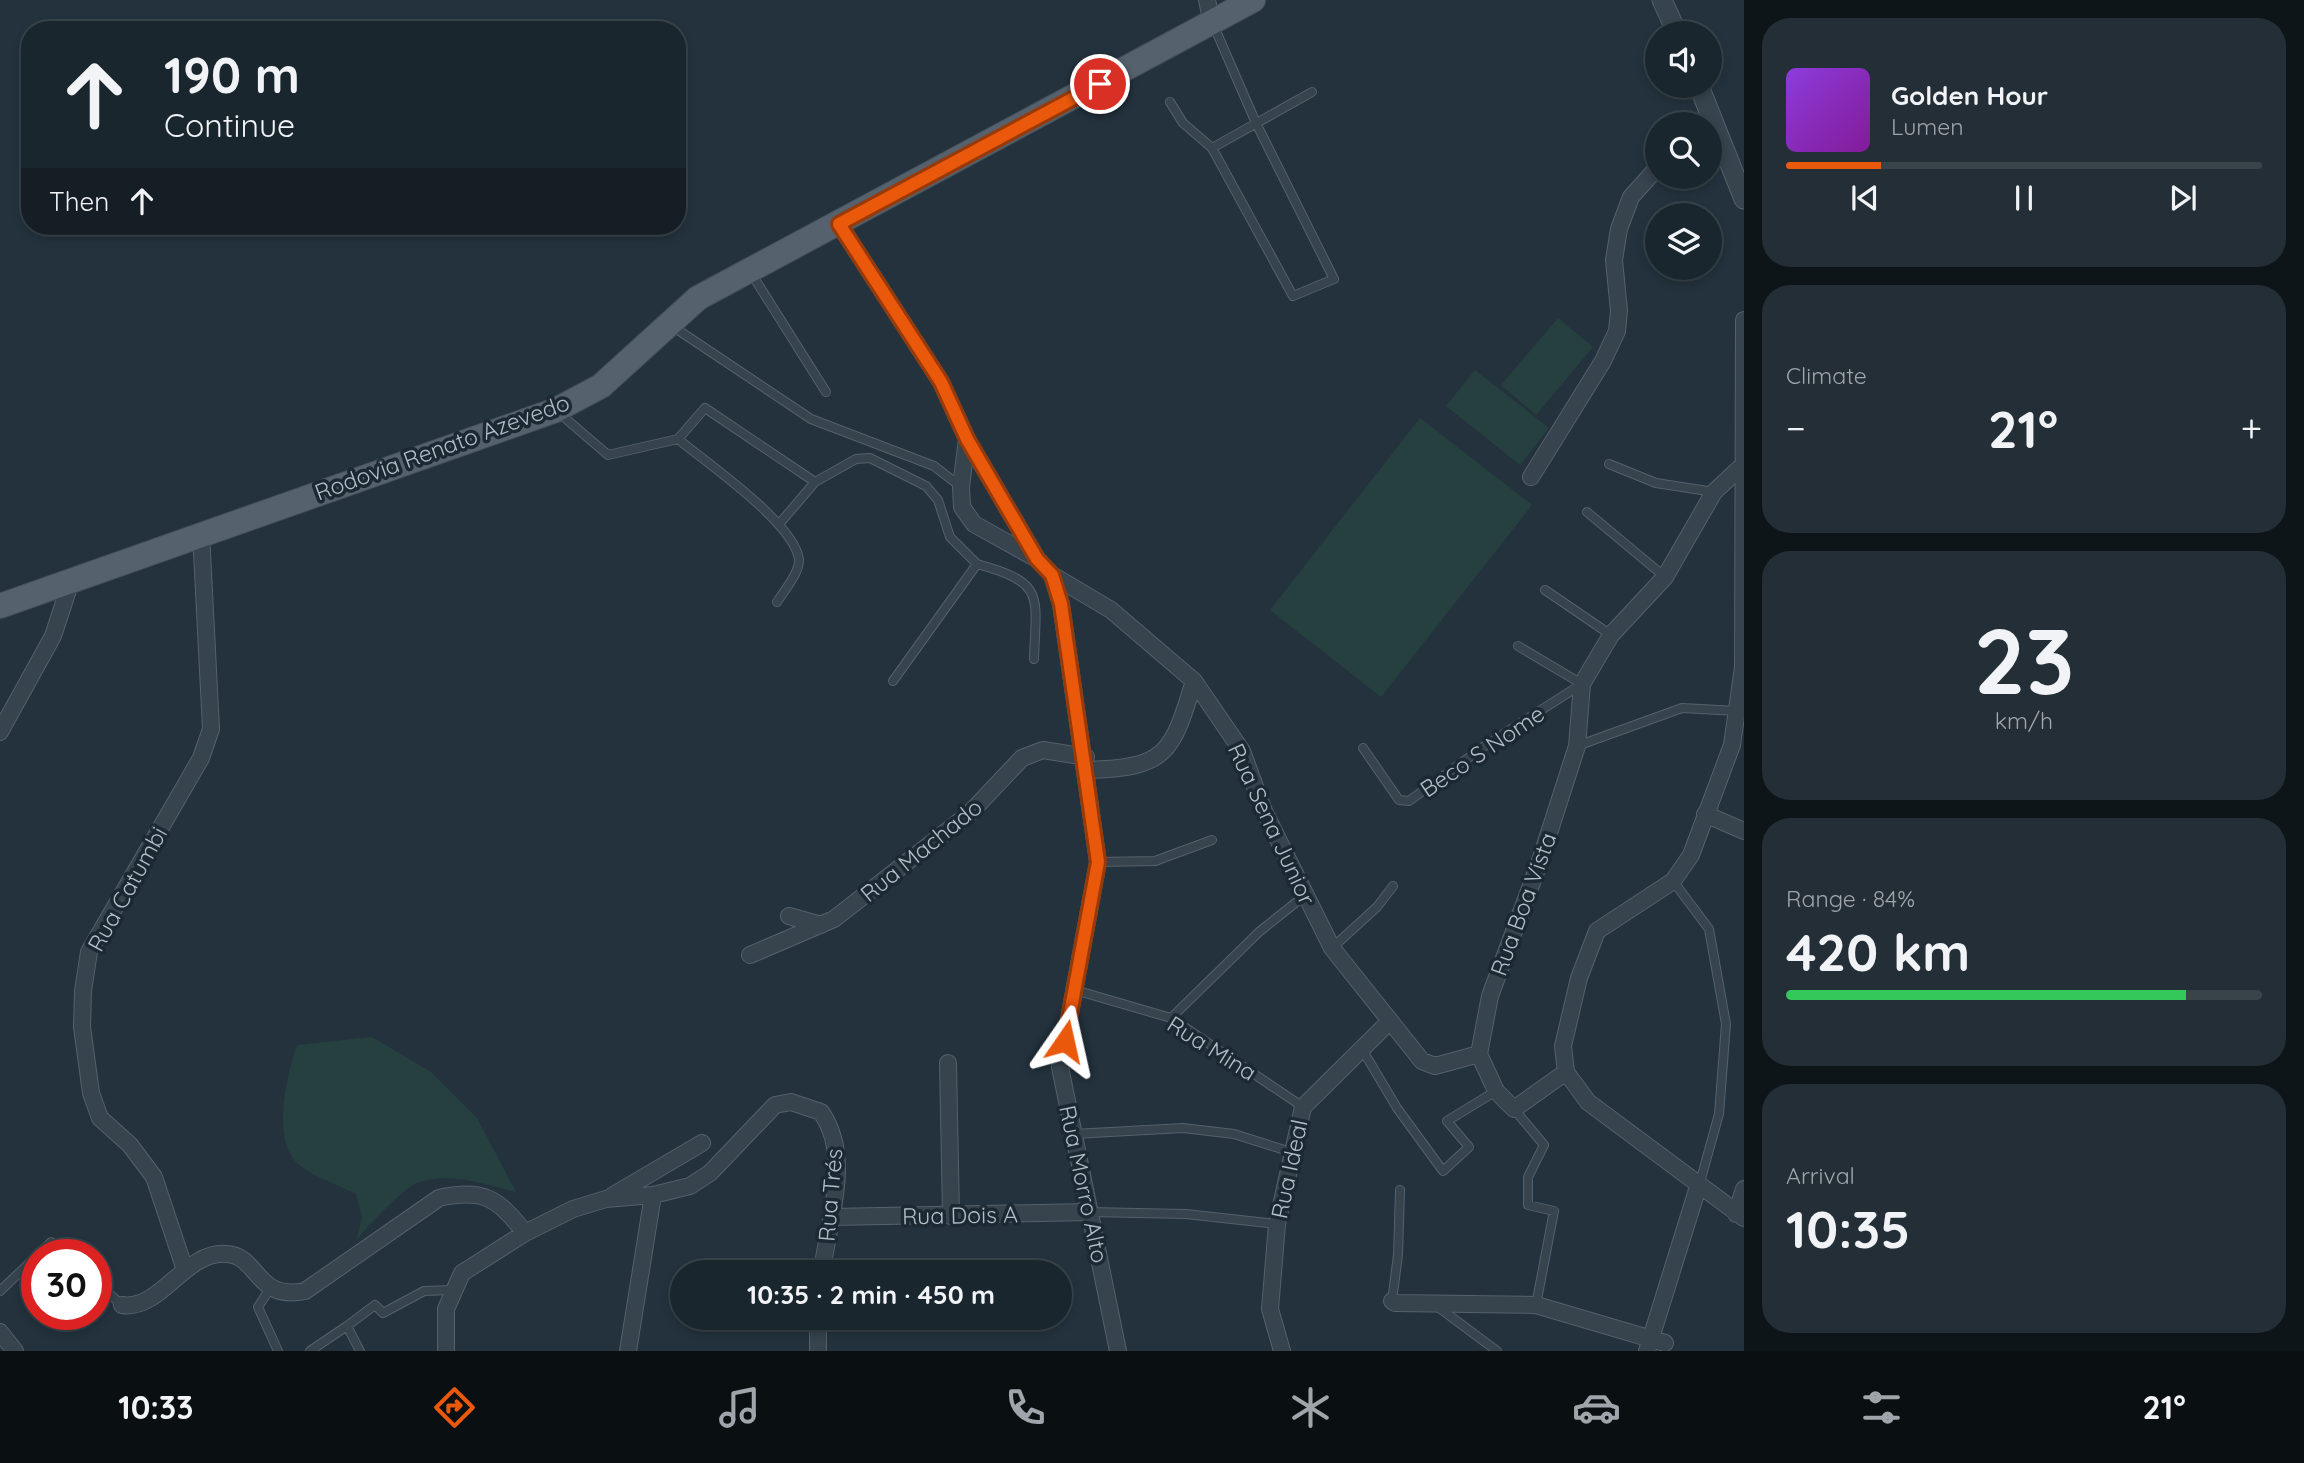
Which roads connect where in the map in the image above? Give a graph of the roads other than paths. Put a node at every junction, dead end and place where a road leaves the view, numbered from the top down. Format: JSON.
{"nodes":[{"id":1,"x":1253,"y":0,"type":"edge"},
{"id":2,"x":1662,"y":0,"type":"edge"},
{"id":3,"x":1210,"y":12,"type":"edge"},
{"id":4,"x":1672,"y":21,"type":"edge"},
{"id":5,"x":1312,"y":92,"type":"dead end"},
{"id":6,"x":1170,"y":102,"type":"dead end"},
{"id":7,"x":1256,"y":123,"type":"junction"},
{"id":8,"x":1212,"y":148,"type":"junction"},
{"id":9,"x":1722,"y":154,"type":"edge"},
{"id":10,"x":1645,"y":181,"type":"edge"},
{"id":11,"x":1744,"y":199,"type":"edge"},
{"id":12,"x":839,"y":224,"type":"junction"},
{"id":13,"x":749,"y":271,"type":"junction"},
{"id":14,"x":1744,"y":320,"type":"edge"},
{"id":15,"x":670,"y":324,"type":"junction"},
{"id":16,"x":826,"y":392,"type":"dead end"},
{"id":17,"x":556,"y":410,"type":"junction"},
{"id":18,"x":678,"y":439,"type":"junction"},
{"id":19,"x":967,"y":439,"type":"junction"},
{"id":20,"x":1609,"y":464,"type":"dead end"},
{"id":21,"x":1743,"y":466,"type":"edge"},
{"id":22,"x":1531,"y":478,"type":"dead end"},
{"id":23,"x":814,"y":482,"type":"junction"},
{"id":24,"x":961,"y":487,"type":"junction"},
{"id":25,"x":1714,"y":492,"type":"junction"},
{"id":26,"x":1587,"y":512,"type":"dead end"},
{"id":27,"x":780,"y":523,"type":"junction"},
{"id":28,"x":201,"y":533,"type":"junction"},
{"id":29,"x":1037,"y":559,"type":"junction"},
{"id":30,"x":977,"y":564,"type":"junction"},
{"id":31,"x":1052,"y":575,"type":"junction"},
{"id":32,"x":1665,"y":578,"type":"junction"},
{"id":33,"x":71,"y":581,"type":"junction"},
{"id":34,"x":1545,"y":590,"type":"dead end"},
{"id":35,"x":777,"y":602,"type":"dead end"},
{"id":36,"x":0,"y":606,"type":"edge"},
{"id":37,"x":1744,"y":606,"type":"edge"},
{"id":38,"x":1611,"y":635,"type":"junction"},
{"id":39,"x":1518,"y":646,"type":"dead end"},
{"id":40,"x":1034,"y":659,"type":"dead end"},
{"id":41,"x":893,"y":681,"type":"dead end"},
{"id":42,"x":1194,"y":681,"type":"junction"},
{"id":43,"x":1582,"y":684,"type":"junction"},
{"id":44,"x":1737,"y":711,"type":"junction"},
{"id":45,"x":0,"y":732,"type":"edge"},
{"id":46,"x":1577,"y":746,"type":"junction"},
{"id":47,"x":1363,"y":748,"type":"dead end"},
{"id":48,"x":1086,"y":763,"type":"junction"},
{"id":49,"x":1705,"y":814,"type":"junction"},
{"id":50,"x":1744,"y":831,"type":"edge"},
{"id":51,"x":1213,"y":840,"type":"dead end"},
{"id":52,"x":1098,"y":862,"type":"junction"},
{"id":53,"x":1672,"y":881,"type":"junction"},
{"id":54,"x":1393,"y":886,"type":"dead end"},
{"id":55,"x":1304,"y":896,"type":"junction"},
{"id":56,"x":789,"y":916,"type":"dead end"},
{"id":57,"x":821,"y":925,"type":"junction"},
{"id":58,"x":1332,"y":948,"type":"junction"},
{"id":59,"x":750,"y":955,"type":"dead end"},
{"id":60,"x":1074,"y":990,"type":"junction"},
{"id":61,"x":1171,"y":1018,"type":"junction"},
{"id":62,"x":1390,"y":1021,"type":"junction"},
{"id":63,"x":1361,"y":1047,"type":"junction"},
{"id":64,"x":1479,"y":1054,"type":"junction"},
{"id":65,"x":948,"y":1063,"type":"dead end"},
{"id":66,"x":1566,"y":1072,"type":"junction"},
{"id":67,"x":1496,"y":1091,"type":"junction"},
{"id":68,"x":1303,"y":1107,"type":"junction"},
{"id":69,"x":1514,"y":1109,"type":"junction"},
{"id":70,"x":1073,"y":1133,"type":"junction"},
{"id":71,"x":702,"y":1143,"type":"dead end"},
{"id":72,"x":1291,"y":1152,"type":"junction"},
{"id":73,"x":1698,"y":1187,"type":"junction"},
{"id":74,"x":1399,"y":1189,"type":"dead end"},
{"id":75,"x":1744,"y":1189,"type":"edge"},
{"id":76,"x":653,"y":1195,"type":"junction"},
{"id":77,"x":606,"y":1199,"type":"junction"},
{"id":78,"x":1089,"y":1212,"type":"junction"},
{"id":79,"x":951,"y":1216,"type":"junction"},
{"id":80,"x":1740,"y":1216,"type":"edge"},
{"id":81,"x":831,"y":1217,"type":"junction"},
{"id":82,"x":1277,"y":1224,"type":"junction"},
{"id":83,"x":525,"y":1233,"type":"junction"},
{"id":84,"x":823,"y":1260,"type":"edge"},
{"id":85,"x":185,"y":1270,"type":"junction"},
{"id":86,"x":21,"y":1271,"type":"edge"},
{"id":87,"x":271,"y":1287,"type":"junction"},
{"id":88,"x":455,"y":1289,"type":"junction"},
{"id":89,"x":0,"y":1291,"type":"edge"},
{"id":90,"x":112,"y":1296,"type":"edge"},
{"id":91,"x":1392,"y":1301,"type":"joint"},
{"id":92,"x":1433,"y":1303,"type":"junction"},
{"id":93,"x":122,"y":1305,"type":"joint"},
{"id":94,"x":1536,"y":1306,"type":"junction"},
{"id":95,"x":346,"y":1326,"type":"junction"},
{"id":96,"x":818,"y":1330,"type":"edge"},
{"id":97,"x":0,"y":1332,"type":"edge"},
{"id":98,"x":1657,"y":1346,"type":"edge"},
{"id":99,"x":15,"y":1351,"type":"edge"},
{"id":100,"x":278,"y":1351,"type":"edge"},
{"id":101,"x":310,"y":1351,"type":"edge"},
{"id":102,"x":360,"y":1351,"type":"edge"},
{"id":103,"x":446,"y":1351,"type":"edge"},
{"id":104,"x":628,"y":1351,"type":"edge"},
{"id":105,"x":818,"y":1351,"type":"edge"},
{"id":106,"x":1118,"y":1351,"type":"edge"},
{"id":107,"x":1282,"y":1351,"type":"edge"},
{"id":108,"x":1497,"y":1351,"type":"edge"}],
"edges":[{"from":1,"to":3,"type":"main road","name":"Rodovia Renato Azevedo"},
{"from":2,"to":4,"type":"street"},
{"from":3,"to":7,"type":"lane"},
{"from":3,"to":12,"type":"main road","name":"Rodovia Renato Azevedo"},
{"from":5,"to":7,"type":"lane"},
{"from":6,"to":8,"type":"lane"},
{"from":7,"to":8,"type":"lane"},
{"from":7,"to":8,"type":"lane"},
{"from":9,"to":11,"type":"street"},
{"from":10,"to":22,"type":"street"},
{"from":12,"to":13,"type":"main road","name":"Rodovia Renato Azevedo"},
{"from":12,"to":19,"type":"street"},
{"from":13,"to":15,"type":"main road","name":"Rodovia Renato Azevedo"},
{"from":13,"to":16,"type":"lane"},
{"from":14,"to":21,"type":"street"},
{"from":15,"to":17,"type":"main road","name":"Rodovia Renato Azevedo"},
{"from":15,"to":24,"type":"lane"},
{"from":17,"to":18,"type":"lane"},
{"from":17,"to":28,"type":"main road","name":"Rodovia Renato Azevedo"},
{"from":18,"to":23,"type":"lane"},
{"from":18,"to":27,"type":"lane"},
{"from":19,"to":24,"type":"street","name":"Rua Morro Alto"},
{"from":19,"to":29,"type":"street"},
{"from":20,"to":25,"type":"lane"},
{"from":21,"to":25,"type":"street","name":"Rua Boa Vista"},
{"from":21,"to":37,"type":"street"},
{"from":23,"to":27,"type":"lane"},
{"from":23,"to":30,"type":"lane"},
{"from":24,"to":29,"type":"street","name":"Rua Morro Alto"},
{"from":25,"to":32,"type":"street","name":"Rua Boa Vista"},
{"from":26,"to":32,"type":"lane"},
{"from":27,"to":35,"type":"lane"},
{"from":28,"to":33,"type":"main road","name":"Rodovia Renato Azevedo"},
{"from":28,"to":85,"type":"street","name":"Rua Catumbi"},
{"from":29,"to":31,"type":"street","name":"Rua Morro Alto"},
{"from":30,"to":40,"type":"lane"},
{"from":30,"to":41,"type":"lane"},
{"from":31,"to":42,"type":"street","name":"Rua Sena Junior"},
{"from":31,"to":48,"type":"street","name":"Rua Morro Alto"},
{"from":32,"to":38,"type":"street","name":"Rua Boa Vista"},
{"from":33,"to":36,"type":"main road","name":"Rodovia Renato Azevedo"},
{"from":33,"to":45,"type":"street"},
{"from":34,"to":38,"type":"lane"},
{"from":37,"to":44,"type":"street"},
{"from":38,"to":43,"type":"street","name":"Rua Boa Vista"},
{"from":39,"to":43,"type":"lane"},
{"from":42,"to":48,"type":"street","name":"Rua Machado"},
{"from":42,"to":55,"type":"street","name":"Rua Sena Junior"},
{"from":43,"to":46,"type":"street","name":"Rua Boa Vista"},
{"from":43,"to":47,"type":"lane","name":"Beco S Nome"},
{"from":44,"to":46,"type":"lane"},
{"from":44,"to":49,"type":"street"},
{"from":46,"to":64,"type":"street","name":"Rua Boa Vista"},
{"from":48,"to":52,"type":"street","name":"Rua Morro Alto"},
{"from":48,"to":57,"type":"street","name":"Rua Machado"},
{"from":49,"to":50,"type":"street"},
{"from":49,"to":53,"type":"street"},
{"from":51,"to":52,"type":"lane"},
{"from":52,"to":60,"type":"street","name":"Rua Morro Alto"},
{"from":53,"to":66,"type":"street"},
{"from":53,"to":73,"type":"lane"},
{"from":54,"to":58,"type":"lane"},
{"from":55,"to":58,"type":"street","name":"Rua Sena Junior"},
{"from":55,"to":61,"type":"lane"},
{"from":56,"to":57,"type":"street"},
{"from":57,"to":59,"type":"street","name":"Rua Machado"},
{"from":58,"to":62,"type":"street","name":"Rua Sena Junior"},
{"from":60,"to":61,"type":"lane","name":"Rua Mina"},
{"from":60,"to":70,"type":"street","name":"Rua Morro Alto"},
{"from":61,"to":68,"type":"lane","name":"Rua Mina"},
{"from":62,"to":63,"type":"street","name":"Rua Ideal"},
{"from":62,"to":64,"type":"street","name":"Rua Sena Junior"},
{"from":63,"to":67,"type":"lane"},
{"from":63,"to":68,"type":"street","name":"Rua Ideal"},
{"from":64,"to":67,"type":"street"},
{"from":65,"to":79,"type":"street"},
{"from":66,"to":69,"type":"street"},
{"from":66,"to":73,"type":"street"},
{"from":67,"to":69,"type":"street"},
{"from":68,"to":72,"type":"street","name":"Rua Ideal"},
{"from":69,"to":94,"type":"lane"},
{"from":70,"to":72,"type":"lane"},
{"from":70,"to":78,"type":"street","name":"Rua Morro Alto"},
{"from":71,"to":77,"type":"street"},
{"from":72,"to":82,"type":"street","name":"Rua Ideal"},
{"from":73,"to":80,"type":"street"},
{"from":73,"to":98,"type":"street"},
{"from":74,"to":91,"type":"lane"},
{"from":75,"to":80,"type":"street"},
{"from":76,"to":77,"type":"street"},
{"from":76,"to":81,"type":"street","name":"Rua Trés"},
{"from":76,"to":104,"type":"street"},
{"from":77,"to":83,"type":"street"},
{"from":78,"to":79,"type":"street","name":"Rua Dois A"},
{"from":78,"to":82,"type":"lane"},
{"from":78,"to":106,"type":"street","name":"Rua Morro Alto"},
{"from":79,"to":81,"type":"street","name":"Rua Dois A"},
{"from":81,"to":84,"type":"street","name":"Rua Trés"},
{"from":82,"to":107,"type":"street","name":"Rua Ideal"},
{"from":83,"to":87,"type":"street"},
{"from":83,"to":88,"type":"street"},
{"from":85,"to":87,"type":"street"},
{"from":85,"to":93,"type":"street"},
{"from":86,"to":89,"type":"lane"},
{"from":87,"to":100,"type":"lane"},
{"from":88,"to":95,"type":"lane"},
{"from":88,"to":103,"type":"street"},
{"from":90,"to":93,"type":"lane"},
{"from":91,"to":92,"type":"street"},
{"from":92,"to":94,"type":"street"},
{"from":92,"to":108,"type":"lane"},
{"from":94,"to":98,"type":"street"},
{"from":95,"to":101,"type":"lane"},
{"from":95,"to":102,"type":"lane"},
{"from":96,"to":105,"type":"street"},
{"from":97,"to":99,"type":"street"}]}
